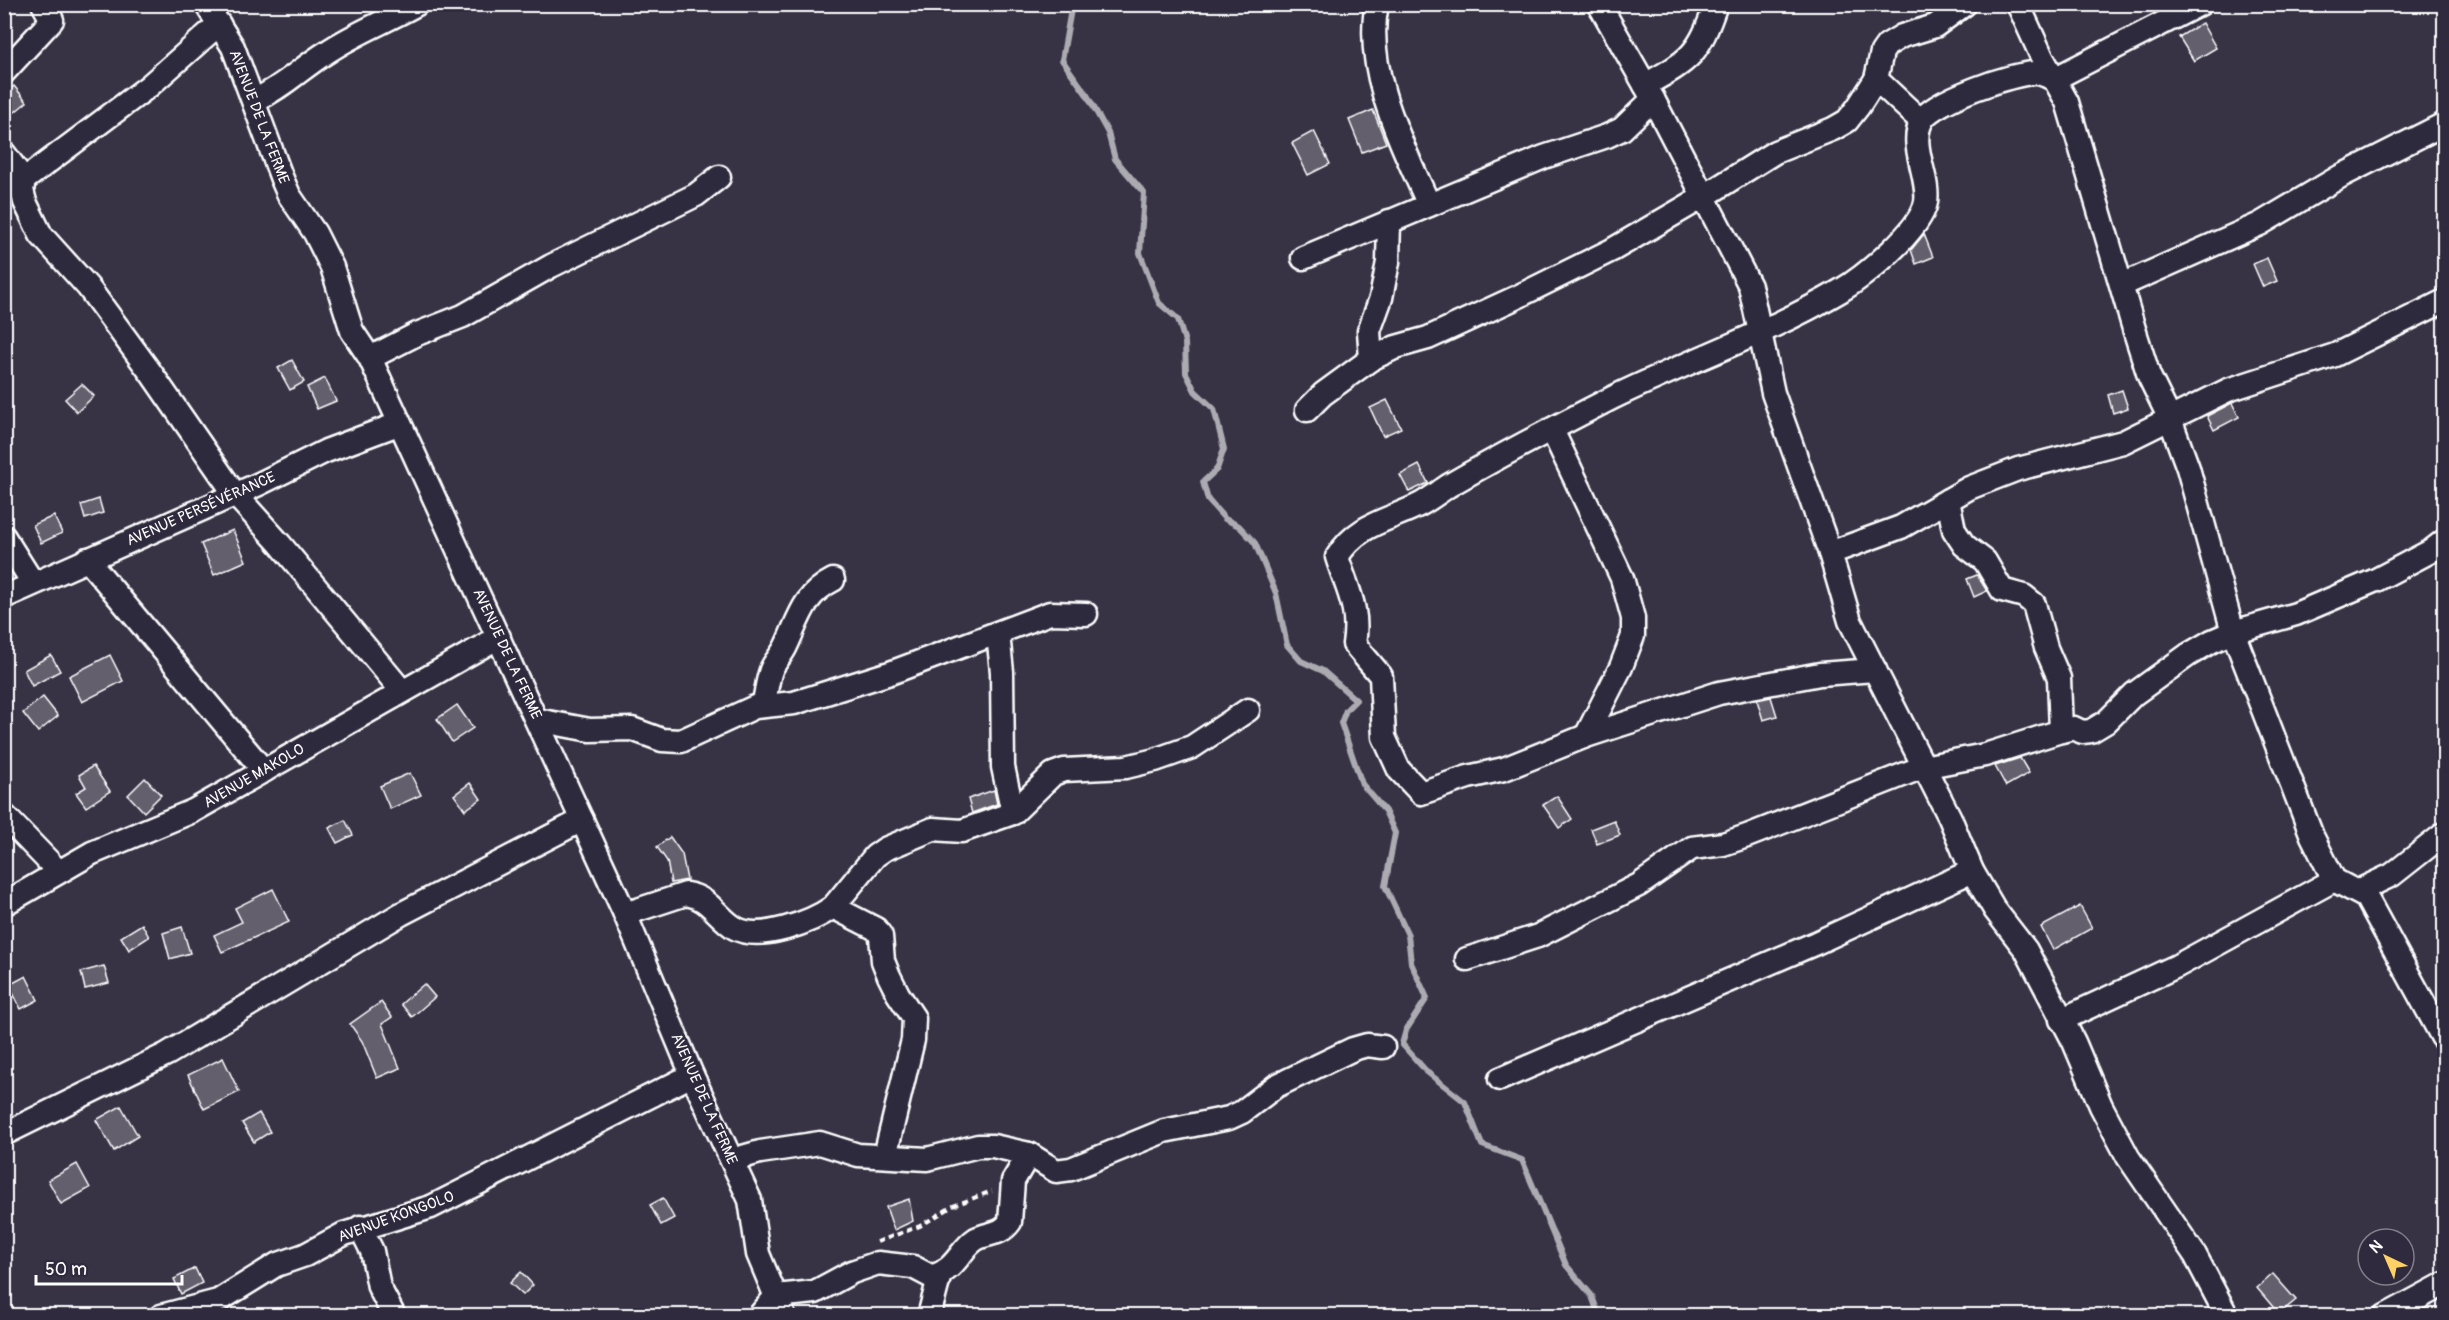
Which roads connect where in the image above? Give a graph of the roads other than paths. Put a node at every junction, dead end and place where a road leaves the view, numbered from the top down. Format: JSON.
{"nodes":[{"id":1,"x":43,"y":4,"type":"edge"},
{"id":2,"x":206,"y":4,"type":"edge"},
{"id":3,"x":417,"y":4,"type":"edge"},
{"id":4,"x":1377,"y":4,"type":"edge"},
{"id":5,"x":1599,"y":4,"type":"edge"},
{"id":6,"x":1716,"y":4,"type":"edge"},
{"id":7,"x":1965,"y":4,"type":"edge"},
{"id":8,"x":2018,"y":4,"type":"edge"},
{"id":9,"x":2200,"y":4,"type":"edge"},
{"id":10,"x":219,"y":24,"type":"junction"},
{"id":11,"x":4,"y":72,"type":"edge"},
{"id":12,"x":1876,"y":79,"type":"junction"},
{"id":13,"x":2054,"y":79,"type":"junction"},
{"id":14,"x":1649,"y":92,"type":"junction"},
{"id":15,"x":254,"y":101,"type":"junction"},
{"id":16,"x":1921,"y":121,"type":"junction"},
{"id":17,"x":2445,"y":124,"type":"edge"},
{"id":18,"x":4,"y":153,"type":"edge"},
{"id":19,"x":719,"y":177,"type":"dead end"},
{"id":20,"x":24,"y":180,"type":"junction"},
{"id":21,"x":1703,"y":197,"type":"junction"},
{"id":22,"x":1429,"y":204,"type":"junction"},
{"id":23,"x":1389,"y":222,"type":"junction"},
{"id":24,"x":1303,"y":258,"type":"dead end"},
{"id":25,"x":2122,"y":285,"type":"junction"},
{"id":26,"x":2445,"y":301,"type":"edge"},
{"id":27,"x":1759,"y":333,"type":"junction"},
{"id":28,"x":370,"y":358,"type":"junction"},
{"id":29,"x":1371,"y":359,"type":"junction"},
{"id":30,"x":1307,"y":410,"type":"dead end"},
{"id":31,"x":2170,"y":418,"type":"junction"},
{"id":32,"x":398,"y":424,"type":"junction"},
{"id":33,"x":1552,"y":430,"type":"junction"},
{"id":34,"x":234,"y":494,"type":"junction"},
{"id":35,"x":1948,"y":500,"type":"junction"},
{"id":36,"x":4,"y":537,"type":"edge"},
{"id":37,"x":2445,"y":541,"type":"edge"},
{"id":38,"x":1830,"y":553,"type":"junction"},
{"id":39,"x":87,"y":559,"type":"junction"},
{"id":40,"x":832,"y":580,"type":"dead end"},
{"id":41,"x":33,"y":583,"type":"junction"},
{"id":42,"x":4,"y":597,"type":"edge"},
{"id":43,"x":1086,"y":614,"type":"dead end"},
{"id":44,"x":2233,"y":632,"type":"junction"},
{"id":45,"x":998,"y":634,"type":"junction"},
{"id":46,"x":499,"y":637,"type":"junction"},
{"id":47,"x":1875,"y":670,"type":"junction"},
{"id":48,"x":402,"y":691,"type":"junction"},
{"id":49,"x":763,"y":706,"type":"junction"},
{"id":50,"x":1248,"y":710,"type":"dead end"},
{"id":51,"x":537,"y":720,"type":"junction"},
{"id":52,"x":2061,"y":731,"type":"junction"},
{"id":53,"x":1586,"y":736,"type":"junction"},
{"id":54,"x":1923,"y":767,"type":"junction"},
{"id":55,"x":264,"y":771,"type":"junction"},
{"id":56,"x":1013,"y":813,"type":"junction"},
{"id":57,"x":4,"y":815,"type":"edge"},
{"id":58,"x":582,"y":820,"type":"junction"},
{"id":59,"x":2445,"y":834,"type":"edge"},
{"id":60,"x":58,"y":871,"type":"junction"},
{"id":61,"x":1972,"y":871,"type":"junction"},
{"id":62,"x":2334,"y":880,"type":"junction"},
{"id":63,"x":2358,"y":891,"type":"junction"},
{"id":64,"x":4,"y":904,"type":"edge"},
{"id":65,"x":832,"y":907,"type":"junction"},
{"id":66,"x":625,"y":914,"type":"junction"},
{"id":67,"x":1467,"y":959,"type":"dead end"},
{"id":68,"x":2061,"y":1020,"type":"junction"},
{"id":69,"x":2445,"y":1040,"type":"edge"},
{"id":70,"x":1383,"y":1047,"type":"dead end"},
{"id":71,"x":692,"y":1075,"type":"junction"},
{"id":72,"x":1500,"y":1079,"type":"dead end"},
{"id":73,"x":4,"y":1134,"type":"edge"},
{"id":74,"x":1029,"y":1154,"type":"junction"},
{"id":75,"x":885,"y":1156,"type":"junction"},
{"id":76,"x":732,"y":1160,"type":"junction"},
{"id":77,"x":360,"y":1227,"type":"junction"},
{"id":78,"x":940,"y":1274,"type":"junction"},
{"id":79,"x":2445,"y":1284,"type":"edge"},
{"id":80,"x":780,"y":1306,"type":"edge"},
{"id":81,"x":161,"y":1316,"type":"edge"},
{"id":82,"x":394,"y":1316,"type":"edge"},
{"id":83,"x":759,"y":1316,"type":"edge"},
{"id":84,"x":929,"y":1316,"type":"edge"},
{"id":85,"x":2227,"y":1316,"type":"edge"},
{"id":86,"x":2385,"y":1316,"type":"edge"}],
"edges":[{"from":1,"to":11,"type":"street"},
{"from":2,"to":10,"type":"street","name":"AVENUE DE LA FERME"},
{"from":3,"to":15,"type":"street"},
{"from":4,"to":22,"type":"street"},
{"from":5,"to":14,"type":"street"},
{"from":6,"to":14,"type":"street"},
{"from":7,"to":12,"type":"street"},
{"from":8,"to":13,"type":"street"},
{"from":9,"to":13,"type":"street"},
{"from":10,"to":15,"type":"street","name":"AVENUE DE LA FERME"},
{"from":10,"to":20,"type":"street"},
{"from":12,"to":16,"type":"street"},
{"from":12,"to":21,"type":"street"},
{"from":13,"to":16,"type":"street"},
{"from":13,"to":25,"type":"street"},
{"from":14,"to":21,"type":"street"},
{"from":14,"to":22,"type":"street"},
{"from":15,"to":28,"type":"street","name":"AVENUE DE LA FERME"},
{"from":16,"to":27,"type":"street"},
{"from":17,"to":25,"type":"street"},
{"from":18,"to":20,"type":"street"},
{"from":19,"to":28,"type":"street"},
{"from":20,"to":34,"type":"street"},
{"from":21,"to":27,"type":"street"},
{"from":21,"to":29,"type":"street"},
{"from":22,"to":23,"type":"street"},
{"from":23,"to":24,"type":"street"},
{"from":23,"to":29,"type":"street"},
{"from":25,"to":31,"type":"street"},
{"from":26,"to":31,"type":"street"},
{"from":27,"to":33,"type":"street"},
{"from":27,"to":38,"type":"street"},
{"from":28,"to":32,"type":"street","name":"AVENUE DE LA FERME"},
{"from":29,"to":30,"type":"street"},
{"from":31,"to":35,"type":"street"},
{"from":31,"to":44,"type":"street"},
{"from":32,"to":34,"type":"street","name":"AVENUE PERSÉVÉRANCE"},
{"from":32,"to":46,"type":"street","name":"AVENUE DE LA FERME"},
{"from":33,"to":53,"type":"street"},
{"from":33,"to":53,"type":"street"},
{"from":34,"to":39,"type":"street","name":"AVENUE PERSÉVÉRANCE"},
{"from":34,"to":48,"type":"street"},
{"from":35,"to":38,"type":"street"},
{"from":35,"to":52,"type":"street"},
{"from":36,"to":41,"type":"street"},
{"from":37,"to":44,"type":"street"},
{"from":38,"to":47,"type":"street"},
{"from":39,"to":41,"type":"street","name":"AVENUE PERSÉVÉRANCE"},
{"from":39,"to":55,"type":"street"},
{"from":40,"to":49,"type":"street"},
{"from":41,"to":42,"type":"street","name":"AVENUE PERSÉVÉRANCE"},
{"from":43,"to":45,"type":"street"},
{"from":44,"to":52,"type":"street"},
{"from":44,"to":62,"type":"street"},
{"from":45,"to":49,"type":"street"},
{"from":45,"to":56,"type":"street"},
{"from":46,"to":48,"type":"street","name":"AVENUE MAKOLO"},
{"from":46,"to":51,"type":"street","name":"AVENUE DE LA FERME"},
{"from":47,"to":53,"type":"street"},
{"from":47,"to":54,"type":"street"},
{"from":48,"to":55,"type":"street","name":"AVENUE MAKOLO"},
{"from":49,"to":51,"type":"street"},
{"from":50,"to":56,"type":"street"},
{"from":51,"to":58,"type":"street","name":"AVENUE DE LA FERME"},
{"from":52,"to":54,"type":"street"},
{"from":54,"to":61,"type":"street"},
{"from":54,"to":67,"type":"street"},
{"from":55,"to":60,"type":"street","name":"AVENUE MAKOLO"},
{"from":56,"to":65,"type":"street"},
{"from":57,"to":60,"type":"street"},
{"from":58,"to":66,"type":"street","name":"AVENUE DE LA FERME"},
{"from":58,"to":73,"type":"street"},
{"from":59,"to":63,"type":"street"},
{"from":60,"to":64,"type":"street","name":"AVENUE MAKOLO"},
{"from":61,"to":68,"type":"street"},
{"from":61,"to":72,"type":"street"},
{"from":62,"to":63,"type":"street"},
{"from":62,"to":68,"type":"street"},
{"from":63,"to":69,"type":"street"},
{"from":65,"to":66,"type":"street"},
{"from":65,"to":75,"type":"street"},
{"from":66,"to":71,"type":"street","name":"AVENUE DE LA FERME"},
{"from":68,"to":85,"type":"street"},
{"from":70,"to":74,"type":"street"},
{"from":71,"to":76,"type":"street","name":"AVENUE DE LA FERME"},
{"from":71,"to":77,"type":"street","name":"AVENUE KONGOLO"},
{"from":74,"to":75,"type":"street"},
{"from":74,"to":78,"type":"street"},
{"from":75,"to":76,"type":"street"},
{"from":76,"to":80,"type":"street","name":"AVENUE DE LA FERME"},
{"from":77,"to":81,"type":"street","name":"AVENUE KONGOLO"},
{"from":77,"to":82,"type":"street"},
{"from":78,"to":80,"type":"street"},
{"from":78,"to":84,"type":"street"},
{"from":79,"to":86,"type":"street"},
{"from":80,"to":83,"type":"street"}]}
